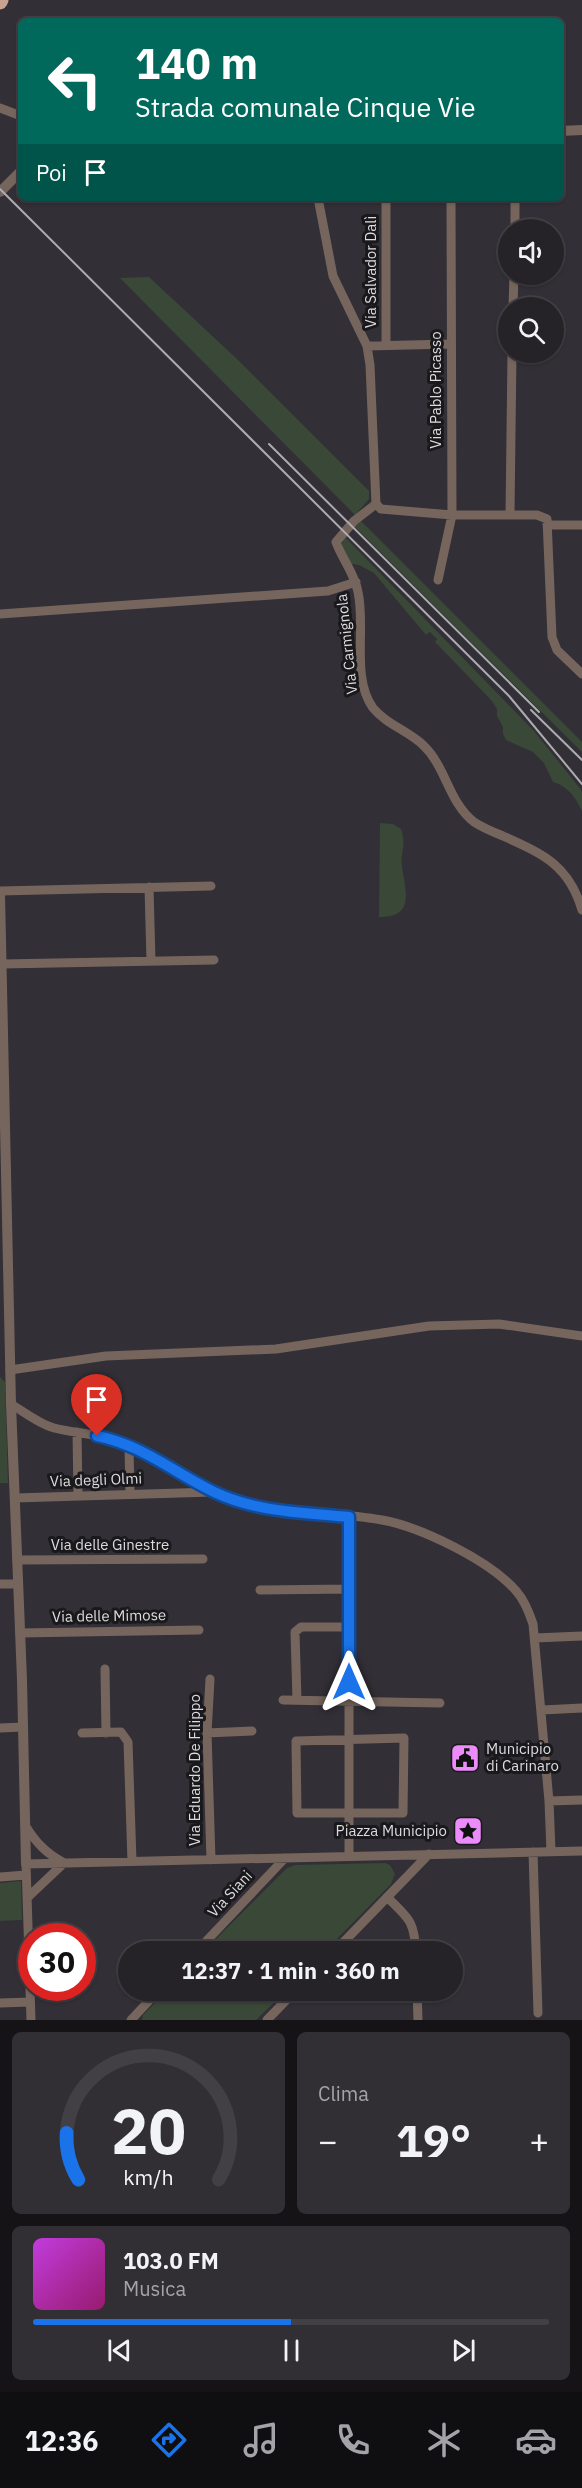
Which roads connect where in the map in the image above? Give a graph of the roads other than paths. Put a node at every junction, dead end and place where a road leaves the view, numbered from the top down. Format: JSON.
{"nodes":[{"id":1,"x":0,"y":108,"type":"edge"},
{"id":2,"x":18,"y":115,"type":"edge"},
{"id":3,"x":582,"y":130,"type":"edge"},
{"id":4,"x":564,"y":131,"type":"edge"},
{"id":5,"x":18,"y":174,"type":"edge"},
{"id":6,"x":0,"y":192,"type":"edge"},
{"id":7,"x":319,"y":201,"type":"edge"},
{"id":8,"x":386,"y":201,"type":"edge"},
{"id":9,"x":451,"y":201,"type":"edge"},
{"id":10,"x":515,"y":201,"type":"edge"},
{"id":11,"x":514,"y":219,"type":"edge"},
{"id":12,"x":451,"y":344,"type":"junction"},
{"id":13,"x":386,"y":345,"type":"junction"},
{"id":14,"x":367,"y":346,"type":"junction"},
{"id":15,"x":513,"y":363,"type":"edge"},
{"id":16,"x":376,"y":504,"type":"junction"},
{"id":17,"x":510,"y":514,"type":"junction"},
{"id":18,"x":452,"y":515,"type":"junction"},
{"id":19,"x":547,"y":525,"type":"junction"},
{"id":20,"x":582,"y":525,"type":"edge"},
{"id":21,"x":438,"y":580,"type":"dead end"},
{"id":22,"x":356,"y":582,"type":"junction"},
{"id":23,"x":0,"y":614,"type":"edge"},
{"id":24,"x":582,"y":674,"type":"edge"},
{"id":25,"x":211,"y":886,"type":"dead end"},
{"id":26,"x":149,"y":887,"type":"junction"},
{"id":27,"x":0,"y":893,"type":"edge"},
{"id":28,"x":582,"y":910,"type":"edge"},
{"id":29,"x":214,"y":960,"type":"dead end"},
{"id":30,"x":151,"y":961,"type":"junction"},
{"id":31,"x":2,"y":964,"type":"junction"},
{"id":32,"x":582,"y":1336,"type":"edge"},
{"id":33,"x":10,"y":1370,"type":"junction"},
{"id":34,"x":11,"y":1404,"type":"junction"},
{"id":35,"x":77,"y":1432,"type":"junction"},
{"id":36,"x":129,"y":1447,"type":"junction"},
{"id":37,"x":214,"y":1492,"type":"junction"},
{"id":38,"x":130,"y":1494,"type":"junction"},
{"id":39,"x":78,"y":1496,"type":"junction"},
{"id":40,"x":15,"y":1498,"type":"junction"},
{"id":41,"x":349,"y":1517,"type":"junction"},
{"id":42,"x":203,"y":1559,"type":"dead end"},
{"id":43,"x":17,"y":1560,"type":"junction"},
{"id":44,"x":0,"y":1584,"type":"edge"},
{"id":45,"x":18,"y":1584,"type":"junction"},
{"id":46,"x":349,"y":1589,"type":"junction"},
{"id":47,"x":260,"y":1590,"type":"dead end"},
{"id":48,"x":349,"y":1627,"type":"junction"},
{"id":49,"x":199,"y":1630,"type":"dead end"},
{"id":50,"x":20,"y":1633,"type":"junction"},
{"id":51,"x":582,"y":1636,"type":"edge"},
{"id":52,"x":535,"y":1638,"type":"junction"},
{"id":53,"x":105,"y":1669,"type":"dead end"},
{"id":54,"x":210,"y":1679,"type":"dead end"},
{"id":55,"x":284,"y":1700,"type":"dead end"},
{"id":56,"x":297,"y":1700,"type":"junction"},
{"id":57,"x":349,"y":1701,"type":"junction"},
{"id":58,"x":440,"y":1702,"type":"dead end"},
{"id":59,"x":582,"y":1708,"type":"edge"},
{"id":60,"x":542,"y":1710,"type":"junction"},
{"id":61,"x":23,"y":1727,"type":"junction"},
{"id":62,"x":0,"y":1728,"type":"edge"},
{"id":63,"x":252,"y":1731,"type":"dead end"},
{"id":64,"x":82,"y":1733,"type":"dead end"},
{"id":65,"x":106,"y":1733,"type":"junction"},
{"id":66,"x":207,"y":1733,"type":"junction"},
{"id":67,"x":349,"y":1738,"type":"junction"},
{"id":68,"x":582,"y":1800,"type":"edge"},
{"id":69,"x":549,"y":1801,"type":"junction"},
{"id":70,"x":349,"y":1812,"type":"junction"},
{"id":71,"x":26,"y":1825,"type":"junction"},
{"id":72,"x":551,"y":1851,"type":"junction"},
{"id":73,"x":582,"y":1851,"type":"edge"},
{"id":74,"x":533,"y":1852,"type":"junction"},
{"id":75,"x":429,"y":1854,"type":"junction"},
{"id":76,"x":349,"y":1857,"type":"junction"},
{"id":77,"x":285,"y":1858,"type":"junction"},
{"id":78,"x":211,"y":1860,"type":"junction"},
{"id":79,"x":132,"y":1861,"type":"junction"},
{"id":80,"x":64,"y":1863,"type":"junction"},
{"id":81,"x":26,"y":1869,"type":"junction"},
{"id":82,"x":0,"y":1877,"type":"edge"},
{"id":83,"x":387,"y":1897,"type":"junction"},
{"id":84,"x":27,"y":1898,"type":"junction"},
{"id":85,"x":206,"y":1941,"type":"edge"},
{"id":86,"x":345,"y":1941,"type":"edge"},
{"id":87,"x":416,"y":1941,"type":"edge"},
{"id":88,"x":149,"y":2001,"type":"edge"},
{"id":89,"x":285,"y":2001,"type":"edge"},
{"id":90,"x":417,"y":2001,"type":"edge"},
{"id":91,"x":30,"y":2002,"type":"junction"},
{"id":92,"x":0,"y":2003,"type":"edge"},
{"id":93,"x":538,"y":2013,"type":"dead end"},
{"id":94,"x":31,"y":2020,"type":"edge"},
{"id":95,"x":131,"y":2020,"type":"edge"},
{"id":96,"x":267,"y":2020,"type":"edge"},
{"id":97,"x":418,"y":2020,"type":"edge"}],
"edges":[{"from":1,"to":2,"type":"street"},
{"from":3,"to":4,"type":"street"},
{"from":5,"to":6,"type":"street"},
{"from":7,"to":14,"type":"street"},
{"from":8,"to":13,"type":"street","name":"Via Salvador Dalì"},
{"from":9,"to":12,"type":"street","name":"Via Pablo Picasso"},
{"from":10,"to":11,"type":"street"},
{"from":12,"to":13,"type":"street"},
{"from":12,"to":18,"type":"street","name":"Via Pablo Picasso"},
{"from":13,"to":14,"type":"street"},
{"from":14,"to":16,"type":"street"},
{"from":15,"to":17,"type":"street"},
{"from":16,"to":18,"type":"street"},
{"from":16,"to":22,"type":"street","name":"Via Carmignola"},
{"from":17,"to":18,"type":"street"},
{"from":17,"to":19,"type":"street"},
{"from":18,"to":21,"type":"street","name":"Via Pablo Picasso"},
{"from":19,"to":20,"type":"street"},
{"from":19,"to":24,"type":"street"},
{"from":22,"to":23,"type":"street"},
{"from":22,"to":28,"type":"street","name":"Via Carmignola"},
{"from":25,"to":26,"type":"street"},
{"from":26,"to":27,"type":"street"},
{"from":26,"to":30,"type":"street"},
{"from":27,"to":31,"type":"street"},
{"from":29,"to":30,"type":"street"},
{"from":30,"to":31,"type":"street"},
{"from":31,"to":33,"type":"street"},
{"from":32,"to":33,"type":"street"},
{"from":33,"to":34,"type":"street"},
{"from":34,"to":35,"type":"street"},
{"from":34,"to":40,"type":"street"},
{"from":35,"to":36,"type":"street"},
{"from":35,"to":39,"type":"street"},
{"from":36,"to":37,"type":"street"},
{"from":36,"to":38,"type":"street"},
{"from":37,"to":38,"type":"street","name":"Via degli Olmi"},
{"from":37,"to":41,"type":"street"},
{"from":38,"to":39,"type":"street","name":"Via degli Olmi"},
{"from":39,"to":40,"type":"street","name":"Via degli Olmi"},
{"from":40,"to":43,"type":"street"},
{"from":41,"to":46,"type":"street"},
{"from":41,"to":52,"type":"street"},
{"from":42,"to":43,"type":"street","name":"Via delle Ginestre"},
{"from":43,"to":45,"type":"street"},
{"from":44,"to":45,"type":"street"},
{"from":45,"to":50,"type":"street"},
{"from":46,"to":47,"type":"street"},
{"from":46,"to":48,"type":"street"},
{"from":48,"to":56,"type":"street"},
{"from":48,"to":57,"type":"street"},
{"from":49,"to":50,"type":"street","name":"Via delle Mimose"},
{"from":50,"to":61,"type":"street"},
{"from":51,"to":52,"type":"street"},
{"from":52,"to":60,"type":"street"},
{"from":53,"to":65,"type":"street"},
{"from":54,"to":66,"type":"street","name":"Via Eduardo De Filippo"},
{"from":55,"to":56,"type":"street"},
{"from":56,"to":57,"type":"street"},
{"from":57,"to":58,"type":"street"},
{"from":57,"to":67,"type":"street"},
{"from":59,"to":60,"type":"street"},
{"from":60,"to":69,"type":"street"},
{"from":61,"to":62,"type":"street"},
{"from":61,"to":71,"type":"street"},
{"from":63,"to":66,"type":"street"},
{"from":64,"to":65,"type":"street"},
{"from":65,"to":79,"type":"street"},
{"from":66,"to":78,"type":"street","name":"Via Eduardo De Filippo"},
{"from":67,"to":70,"type":"street"},
{"from":67,"to":70,"type":"street"},
{"from":67,"to":70,"type":"street"},
{"from":68,"to":69,"type":"street"},
{"from":69,"to":72,"type":"street"},
{"from":70,"to":76,"type":"street"},
{"from":71,"to":80,"type":"street"},
{"from":71,"to":81,"type":"street"},
{"from":72,"to":73,"type":"street"},
{"from":72,"to":74,"type":"street"},
{"from":74,"to":75,"type":"street"},
{"from":74,"to":93,"type":"street"},
{"from":75,"to":76,"type":"street"},
{"from":75,"to":83,"type":"street"},
{"from":76,"to":77,"type":"street"},
{"from":77,"to":78,"type":"street"},
{"from":77,"to":85,"type":"street","name":"Via Siani"},
{"from":78,"to":79,"type":"street"},
{"from":79,"to":80,"type":"street"},
{"from":80,"to":81,"type":"street"},
{"from":80,"to":84,"type":"street"},
{"from":81,"to":82,"type":"street"},
{"from":81,"to":84,"type":"street"},
{"from":83,"to":86,"type":"street"},
{"from":83,"to":87,"type":"street"},
{"from":84,"to":91,"type":"street"},
{"from":88,"to":95,"type":"street"},
{"from":89,"to":96,"type":"street"},
{"from":90,"to":97,"type":"street"},
{"from":91,"to":92,"type":"street"},
{"from":91,"to":94,"type":"street"}]}
